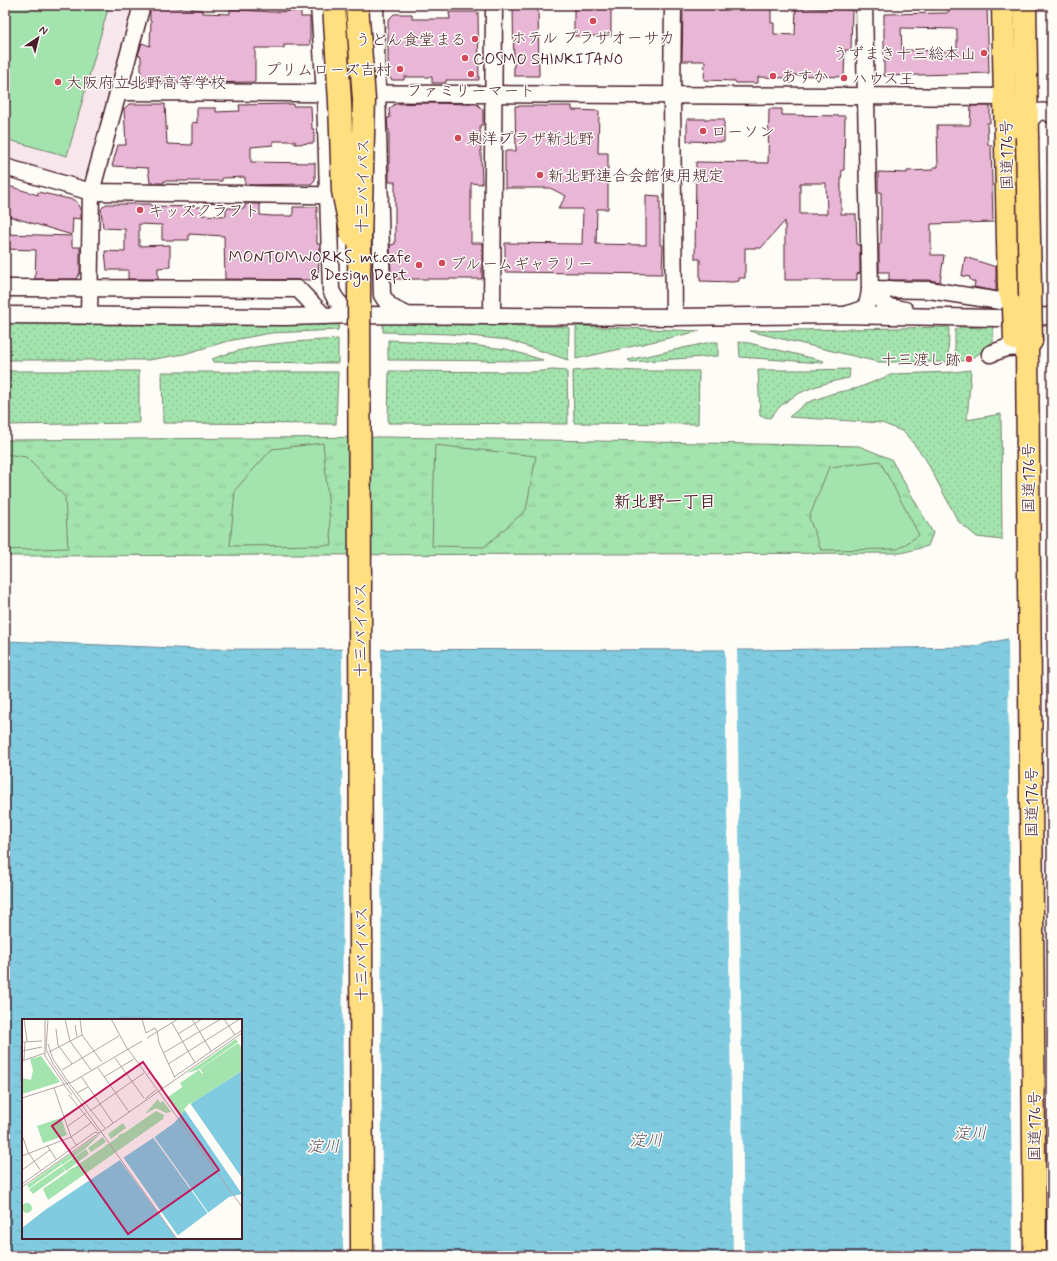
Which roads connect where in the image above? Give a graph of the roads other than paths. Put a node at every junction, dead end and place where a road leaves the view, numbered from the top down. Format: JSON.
{"nodes":[{"id":1,"x":142,"y":5,"type":"edge"},
{"id":2,"x":319,"y":5,"type":"edge"},
{"id":3,"x":334,"y":5,"type":"edge"},
{"id":4,"x":357,"y":5,"type":"edge"},
{"id":5,"x":375,"y":5,"type":"edge"},
{"id":6,"x":494,"y":5,"type":"edge"},
{"id":7,"x":673,"y":5,"type":"edge"},
{"id":8,"x":864,"y":5,"type":"edge"},
{"id":9,"x":1002,"y":5,"type":"edge"},
{"id":10,"x":1025,"y":5,"type":"edge"},
{"id":11,"x":118,"y":92,"type":"junction"},
{"id":12,"x":325,"y":94,"type":"junction"},
{"id":13,"x":378,"y":94,"type":"junction"},
{"id":14,"x":494,"y":94,"type":"junction"},
{"id":15,"x":672,"y":96,"type":"junction"},
{"id":16,"x":866,"y":97,"type":"junction"},
{"id":17,"x":1005,"y":97,"type":"junction"},
{"id":18,"x":1052,"y":115,"type":"edge"},
{"id":19,"x":1027,"y":131,"type":"junction"},
{"id":20,"x":5,"y":167,"type":"edge"},
{"id":21,"x":92,"y":192,"type":"junction"},
{"id":22,"x":329,"y":195,"type":"junction"},
{"id":23,"x":380,"y":196,"type":"junction"},
{"id":24,"x":359,"y":273,"type":"junction"},
{"id":25,"x":5,"y":288,"type":"edge"},
{"id":26,"x":89,"y":288,"type":"junction"},
{"id":27,"x":870,"y":289,"type":"junction"},
{"id":28,"x":889,"y":289,"type":"junction"},
{"id":29,"x":1011,"y":298,"type":"junction"},
{"id":30,"x":5,"y":315,"type":"edge"},
{"id":31,"x":356,"y":315,"type":"junction"},
{"id":32,"x":840,"y":315,"type":"junction"},
{"id":33,"x":89,"y":316,"type":"junction"},
{"id":34,"x":324,"y":316,"type":"junction"},
{"id":35,"x":408,"y":316,"type":"junction"},
{"id":36,"x":1052,"y":316,"type":"edge"},
{"id":37,"x":492,"y":317,"type":"junction"},
{"id":38,"x":952,"y":317,"type":"junction"},
{"id":39,"x":674,"y":318,"type":"junction"},
{"id":40,"x":1025,"y":348,"type":"junction"},
{"id":41,"x":990,"y":354,"type":"dead end"},
{"id":42,"x":362,"y":1256,"type":"edge"},
{"id":43,"x":1035,"y":1256,"type":"edge"}],
"edges":[{"from":1,"to":11,"type":"street"},
{"from":2,"to":12,"type":"street"},
{"from":3,"to":24,"type":"highway","bridge":true},
{"from":4,"to":24,"type":"highway","name":"十三バイパス","bridge":true},
{"from":5,"to":13,"type":"street"},
{"from":6,"to":14,"type":"street"},
{"from":7,"to":15,"type":"street"},
{"from":8,"to":16,"type":"street"},
{"from":9,"to":17,"type":"highway","name":"国道176号"},
{"from":10,"to":19,"type":"highway","name":"国道176号"},
{"from":11,"to":12,"type":"street"},
{"from":11,"to":21,"type":"street"},
{"from":12,"to":13,"type":"street"},
{"from":12,"to":22,"type":"street"},
{"from":13,"to":14,"type":"street"},
{"from":13,"to":23,"type":"street"},
{"from":14,"to":15,"type":"street"},
{"from":14,"to":37,"type":"street"},
{"from":15,"to":16,"type":"street"},
{"from":15,"to":39,"type":"street"},
{"from":16,"to":17,"type":"street"},
{"from":16,"to":27,"type":"street"},
{"from":17,"to":29,"type":"highway","name":"国道176号"},
{"from":18,"to":19,"type":"street"},
{"from":19,"to":40,"type":"highway","name":"国道176号","bridge":true},
{"from":20,"to":21,"type":"street"},
{"from":21,"to":22,"type":"street"},
{"from":21,"to":26,"type":"street"},
{"from":22,"to":23,"type":"street"},
{"from":22,"to":31,"type":"street"},
{"from":23,"to":35,"type":"street"},
{"from":24,"to":42,"type":"highway","name":"十三バイパス","bridge":true},
{"from":25,"to":26,"type":"street"},
{"from":26,"to":33,"type":"street"},
{"from":26,"to":34,"type":"street"},
{"from":27,"to":28,"type":"street"},
{"from":27,"to":32,"type":"street"},
{"from":28,"to":29,"type":"street"},
{"from":28,"to":38,"type":"street"},
{"from":29,"to":40,"type":"highway","name":"国道176号","bridge":true},
{"from":30,"to":33,"type":"street"},
{"from":31,"to":34,"type":"street"},
{"from":31,"to":35,"type":"street"},
{"from":32,"to":38,"type":"street"},
{"from":32,"to":39,"type":"street"},
{"from":33,"to":34,"type":"street"},
{"from":35,"to":37,"type":"street"},
{"from":36,"to":38,"type":"street"},
{"from":37,"to":39,"type":"street"},
{"from":40,"to":41,"type":"street"},
{"from":40,"to":43,"type":"highway","name":"国道176号"}]}
